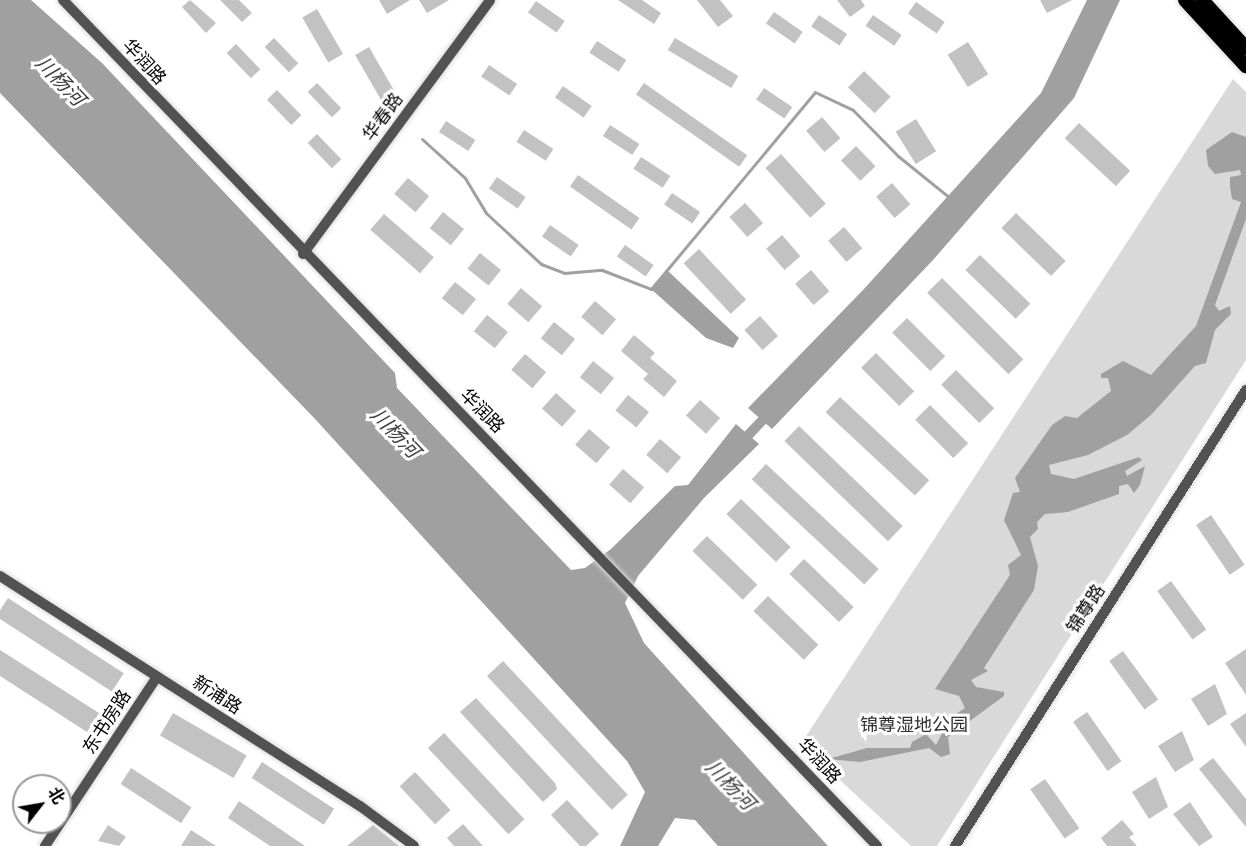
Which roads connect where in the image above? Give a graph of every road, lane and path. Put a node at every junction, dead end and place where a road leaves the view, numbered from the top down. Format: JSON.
{"nodes":[{"id":1,"x":63,"y":0,"type":"edge"},
{"id":2,"x":490,"y":0,"type":"edge"},
{"id":3,"x":1185,"y":0,"type":"edge"},
{"id":4,"x":1202,"y":0,"type":"edge"},
{"id":5,"x":1246,"y":48,"type":"edge"},
{"id":6,"x":1246,"y":66,"type":"edge"},
{"id":7,"x":303,"y":254,"type":"junction"},
{"id":8,"x":1246,"y":390,"type":"edge"},
{"id":9,"x":0,"y":576,"type":"edge"},
{"id":10,"x":157,"y":676,"type":"junction"},
{"id":11,"x":45,"y":846,"type":"edge"},
{"id":12,"x":414,"y":846,"type":"edge"},
{"id":13,"x":877,"y":846,"type":"edge"},
{"id":14,"x":955,"y":846,"type":"edge"}],
"edges":[{"from":1,"to":7,"type":"street","name":"华润路"},
{"from":2,"to":7,"type":"street","name":"华春路"},
{"from":3,"to":6,"type":"main road"},
{"from":4,"to":5,"type":"main road"},
{"from":7,"to":13,"type":"street","name":"华润路"},
{"from":8,"to":14,"type":"street","name":"锦尊路"},
{"from":9,"to":10,"type":"street","name":"新浦路"},
{"from":10,"to":11,"type":"street","name":"东书房路"},
{"from":10,"to":12,"type":"street","name":"新浦路"}]}
